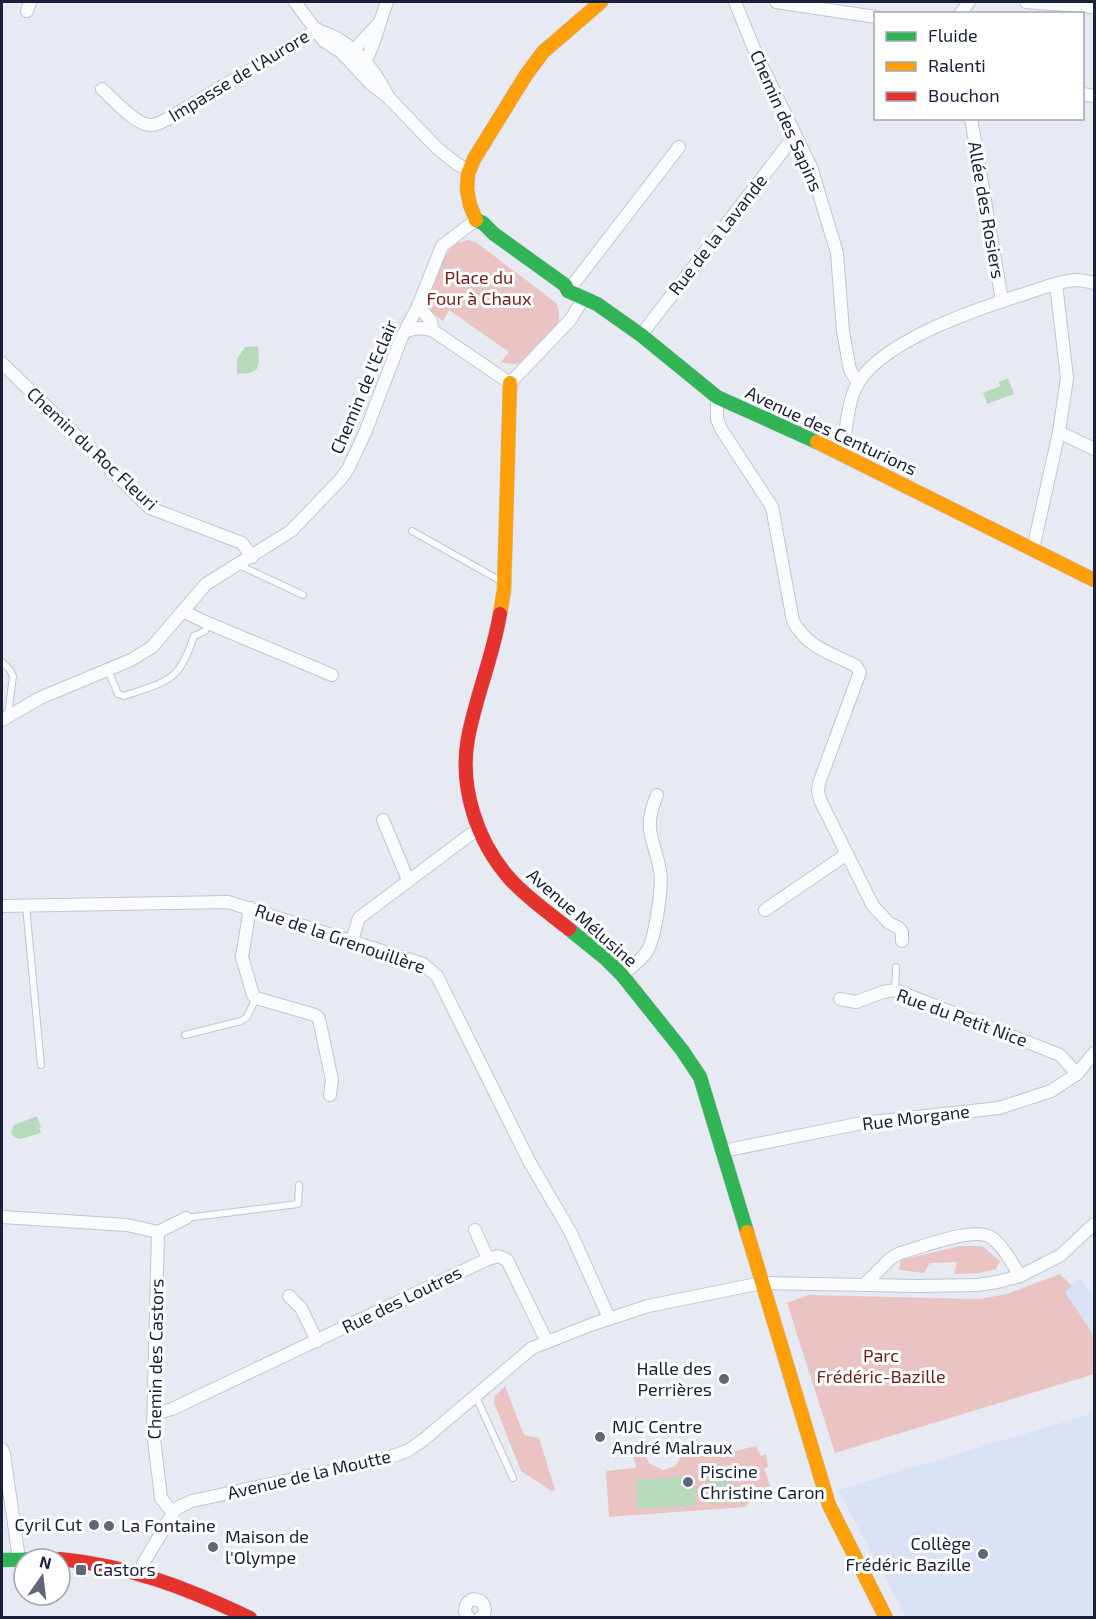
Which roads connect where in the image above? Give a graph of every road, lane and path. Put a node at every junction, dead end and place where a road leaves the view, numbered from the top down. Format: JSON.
{"nodes":[{"id":1,"x":295,"y":2,"type":"edge"},
{"id":2,"x":387,"y":2,"type":"edge"},
{"id":3,"x":601,"y":2,"type":"edge"},
{"id":4,"x":737,"y":2,"type":"edge"},
{"id":5,"x":776,"y":2,"type":"edge"},
{"id":6,"x":1026,"y":2,"type":"edge"},
{"id":7,"x":1095,"y":7,"type":"edge"},
{"id":8,"x":1078,"y":9,"type":"edge"},
{"id":9,"x":874,"y":17,"type":"edge"},
{"id":10,"x":318,"y":30,"type":"junction"},
{"id":11,"x":357,"y":59,"type":"junction"},
{"id":12,"x":102,"y":89,"type":"dead end"},
{"id":13,"x":971,"y":120,"type":"edge"},
{"id":14,"x":795,"y":135,"type":"junction"},
{"id":15,"x":679,"y":147,"type":"dead end"},
{"id":16,"x":468,"y":170,"type":"junction"},
{"id":17,"x":476,"y":220,"type":"junction"},
{"id":18,"x":1095,"y":283,"type":"edge"},
{"id":19,"x":1056,"y":284,"type":"junction"},
{"id":20,"x":568,"y":291,"type":"junction"},
{"id":21,"x":584,"y":297,"type":"junction"},
{"id":22,"x":1002,"y":301,"type":"junction"},
{"id":23,"x":418,"y":306,"type":"junction"},
{"id":24,"x":432,"y":330,"type":"junction"},
{"id":25,"x":406,"y":331,"type":"junction"},
{"id":26,"x":641,"y":334,"type":"junction"},
{"id":27,"x":2,"y":363,"type":"edge"},
{"id":28,"x":510,"y":383,"type":"junction"},
{"id":29,"x":858,"y":383,"type":"junction"},
{"id":30,"x":717,"y":398,"type":"junction"},
{"id":31,"x":1059,"y":432,"type":"junction"},
{"id":32,"x":1095,"y":449,"type":"edge"},
{"id":33,"x":842,"y":454,"type":"junction"},
{"id":34,"x":412,"y":531,"type":"dead end"},
{"id":35,"x":1033,"y":549,"type":"junction"},
{"id":36,"x":252,"y":557,"type":"junction"},
{"id":37,"x":239,"y":565,"type":"junction"},
{"id":38,"x":1095,"y":580,"type":"edge"},
{"id":39,"x":504,"y":583,"type":"junction"},
{"id":40,"x":303,"y":595,"type":"dead end"},
{"id":41,"x":183,"y":611,"type":"junction"},
{"id":42,"x":208,"y":623,"type":"junction"},
{"id":43,"x":2,"y":662,"type":"edge"},
{"id":44,"x":108,"y":670,"type":"junction"},
{"id":45,"x":332,"y":675,"type":"dead end"},
{"id":46,"x":5,"y":718,"type":"edge"},
{"id":47,"x":657,"y":795,"type":"dead end"},
{"id":48,"x":383,"y":820,"type":"dead end"},
{"id":49,"x":480,"y":831,"type":"junction"},
{"id":50,"x":847,"y":854,"type":"junction"},
{"id":51,"x":408,"y":880,"type":"junction"},
{"id":52,"x":2,"y":906,"type":"edge"},
{"id":53,"x":26,"y":906,"type":"junction"},
{"id":54,"x":250,"y":908,"type":"junction"},
{"id":55,"x":765,"y":910,"type":"dead end"},
{"id":56,"x":352,"y":940,"type":"junction"},
{"id":57,"x":902,"y":941,"type":"dead end"},
{"id":58,"x":896,"y":967,"type":"dead end"},
{"id":59,"x":622,"y":975,"type":"junction"},
{"id":60,"x":895,"y":990,"type":"junction"},
{"id":61,"x":256,"y":998,"type":"junction"},
{"id":62,"x":840,"y":999,"type":"dead end"},
{"id":63,"x":185,"y":1035,"type":"dead end"},
{"id":64,"x":1095,"y":1053,"type":"edge"},
{"id":65,"x":41,"y":1065,"type":"dead end"},
{"id":66,"x":1077,"y":1074,"type":"junction"},
{"id":67,"x":330,"y":1095,"type":"dead end"},
{"id":68,"x":723,"y":1151,"type":"junction"},
{"id":69,"x":299,"y":1185,"type":"dead end"},
{"id":70,"x":2,"y":1217,"type":"edge"},
{"id":71,"x":186,"y":1218,"type":"joint"},
{"id":72,"x":1094,"y":1226,"type":"edge"},
{"id":73,"x":475,"y":1230,"type":"dead end"},
{"id":74,"x":158,"y":1232,"type":"junction"},
{"id":75,"x":488,"y":1259,"type":"junction"},
{"id":76,"x":1020,"y":1276,"type":"junction"},
{"id":77,"x":762,"y":1283,"type":"junction"},
{"id":78,"x":865,"y":1284,"type":"junction"},
{"id":79,"x":289,"y":1296,"type":"dead end"},
{"id":80,"x":609,"y":1318,"type":"junction"},
{"id":81,"x":317,"y":1341,"type":"junction"},
{"id":82,"x":547,"y":1341,"type":"junction"},
{"id":83,"x":476,"y":1397,"type":"junction"},
{"id":84,"x":154,"y":1414,"type":"junction"},
{"id":85,"x":2,"y":1449,"type":"edge"},
{"id":86,"x":513,"y":1478,"type":"dead end"},
{"id":87,"x":172,"y":1513,"type":"junction"},
{"id":88,"x":17,"y":1547,"type":"edge"},
{"id":89,"x":72,"y":1560,"type":"edge"},
{"id":90,"x":141,"y":1572,"type":"junction"},
{"id":91,"x":250,"y":1617,"type":"edge"},
{"id":92,"x":469,"y":1617,"type":"edge"},
{"id":93,"x":480,"y":1617,"type":"edge"},
{"id":94,"x":886,"y":1617,"type":"edge"}],
"edges":[{"from":1,"to":10,"type":"street"},
{"from":2,"to":11,"type":"street"},
{"from":3,"to":16,"type":"street"},
{"from":4,"to":14,"type":"street","name":"Chemin des Sapins"},
{"from":5,"to":9,"type":"street"},
{"from":6,"to":8,"type":"street"},
{"from":7,"to":8,"type":"street"},
{"from":10,"to":11,"type":"street"},
{"from":10,"to":12,"type":"street","name":"Impasse de l'Aurore"},
{"from":11,"to":16,"type":"street"},
{"from":13,"to":22,"type":"street","name":"Allée des Rosiers"},
{"from":14,"to":26,"type":"street","name":"Rue de la Lavande"},
{"from":14,"to":29,"type":"street","name":"Chemin des Sapins"},
{"from":15,"to":20,"type":"street"},
{"from":16,"to":17,"type":"street"},
{"from":17,"to":20,"type":"street","name":"Avenue des Centurions"},
{"from":17,"to":23,"type":"street","name":"Chemin de l'Eclair"},
{"from":18,"to":19,"type":"street"},
{"from":19,"to":22,"type":"street"},
{"from":19,"to":31,"type":"street"},
{"from":20,"to":21,"type":"street","name":"Avenue des Centurions"},
{"from":21,"to":26,"type":"street","name":"Avenue des Centurions"},
{"from":21,"to":28,"type":"street"},
{"from":22,"to":29,"type":"street"},
{"from":23,"to":24,"type":"street"},
{"from":23,"to":25,"type":"street","name":"Chemin de l'Eclair"},
{"from":24,"to":25,"type":"street"},
{"from":24,"to":28,"type":"street"},
{"from":25,"to":36,"type":"street","name":"Chemin de l'Eclair"},
{"from":26,"to":30,"type":"street","name":"Avenue des Centurions"},
{"from":27,"to":36,"type":"street","name":"Chemin du Roc Fleuri"},
{"from":28,"to":39,"type":"street","name":"Avenue Mélusine"},
{"from":29,"to":33,"type":"street"},
{"from":30,"to":33,"type":"street","name":"Avenue des Centurions"},
{"from":30,"to":50,"type":"street"},
{"from":31,"to":32,"type":"street"},
{"from":31,"to":35,"type":"street"},
{"from":33,"to":35,"type":"street","name":"Avenue des Centurions"},
{"from":34,"to":39,"type":"lane"},
{"from":35,"to":38,"type":"street","name":"Avenue des Centurions"},
{"from":36,"to":37,"type":"street","name":"Chemin de l'Eclair"},
{"from":37,"to":40,"type":"lane"},
{"from":37,"to":41,"type":"street","name":"Chemin de l'Eclair"},
{"from":39,"to":49,"type":"street","name":"Avenue Mélusine"},
{"from":41,"to":42,"type":"street"},
{"from":41,"to":44,"type":"street","name":"Chemin de l'Eclair"},
{"from":42,"to":44,"type":"lane"},
{"from":42,"to":45,"type":"street"},
{"from":43,"to":46,"type":"lane"},
{"from":44,"to":46,"type":"street","name":"Chemin de l'Eclair"},
{"from":47,"to":59,"type":"street"},
{"from":48,"to":51,"type":"street"},
{"from":49,"to":51,"type":"street"},
{"from":49,"to":59,"type":"street","name":"Avenue Mélusine"},
{"from":50,"to":55,"type":"street"},
{"from":50,"to":57,"type":"street"},
{"from":51,"to":56,"type":"street"},
{"from":52,"to":53,"type":"street","name":"Rue de la Grenouillère"},
{"from":53,"to":54,"type":"street","name":"Rue de la Grenouillère"},
{"from":53,"to":65,"type":"lane"},
{"from":54,"to":56,"type":"street","name":"Rue de la Grenouillère"},
{"from":54,"to":61,"type":"street"},
{"from":56,"to":80,"type":"street","name":"Rue de la Grenouillère"},
{"from":58,"to":60,"type":"lane"},
{"from":59,"to":68,"type":"street","name":"Avenue Mélusine"},
{"from":60,"to":62,"type":"street","name":"Rue du Petit Nice"},
{"from":60,"to":66,"type":"street","name":"Rue du Petit Nice"},
{"from":61,"to":63,"type":"lane"},
{"from":61,"to":67,"type":"street"},
{"from":64,"to":66,"type":"street","name":"Rue Morgane"},
{"from":66,"to":68,"type":"street","name":"Rue Morgane"},
{"from":68,"to":77,"type":"street","name":"Avenue Mélusine"},
{"from":69,"to":71,"type":"lane"},
{"from":70,"to":74,"type":"street"},
{"from":71,"to":74,"type":"street"},
{"from":72,"to":76,"type":"street","name":"Avenue de la Moutte"},
{"from":73,"to":75,"type":"street"},
{"from":74,"to":84,"type":"street","name":"Chemin des Castors"},
{"from":75,"to":81,"type":"street","name":"Rue des Loutres"},
{"from":75,"to":82,"type":"street"},
{"from":76,"to":78,"type":"street","name":"Avenue de la Moutte"},
{"from":76,"to":78,"type":"street"},
{"from":77,"to":78,"type":"street","name":"Avenue de la Moutte"},
{"from":77,"to":80,"type":"street","name":"Avenue de la Moutte"},
{"from":77,"to":94,"type":"street","name":"Avenue Mélusine"},
{"from":79,"to":81,"type":"street"},
{"from":80,"to":82,"type":"street","name":"Avenue de la Moutte"},
{"from":81,"to":84,"type":"street","name":"Rue des Loutres"},
{"from":82,"to":83,"type":"street","name":"Avenue de la Moutte"},
{"from":83,"to":86,"type":"lane"},
{"from":83,"to":87,"type":"street","name":"Avenue de la Moutte"},
{"from":84,"to":87,"type":"street","name":"Chemin des Castors"},
{"from":85,"to":88,"type":"street"},
{"from":87,"to":90,"type":"street"},
{"from":89,"to":90,"type":"street"},
{"from":90,"to":91,"type":"street"},
{"from":92,"to":93,"type":"street"}]}
